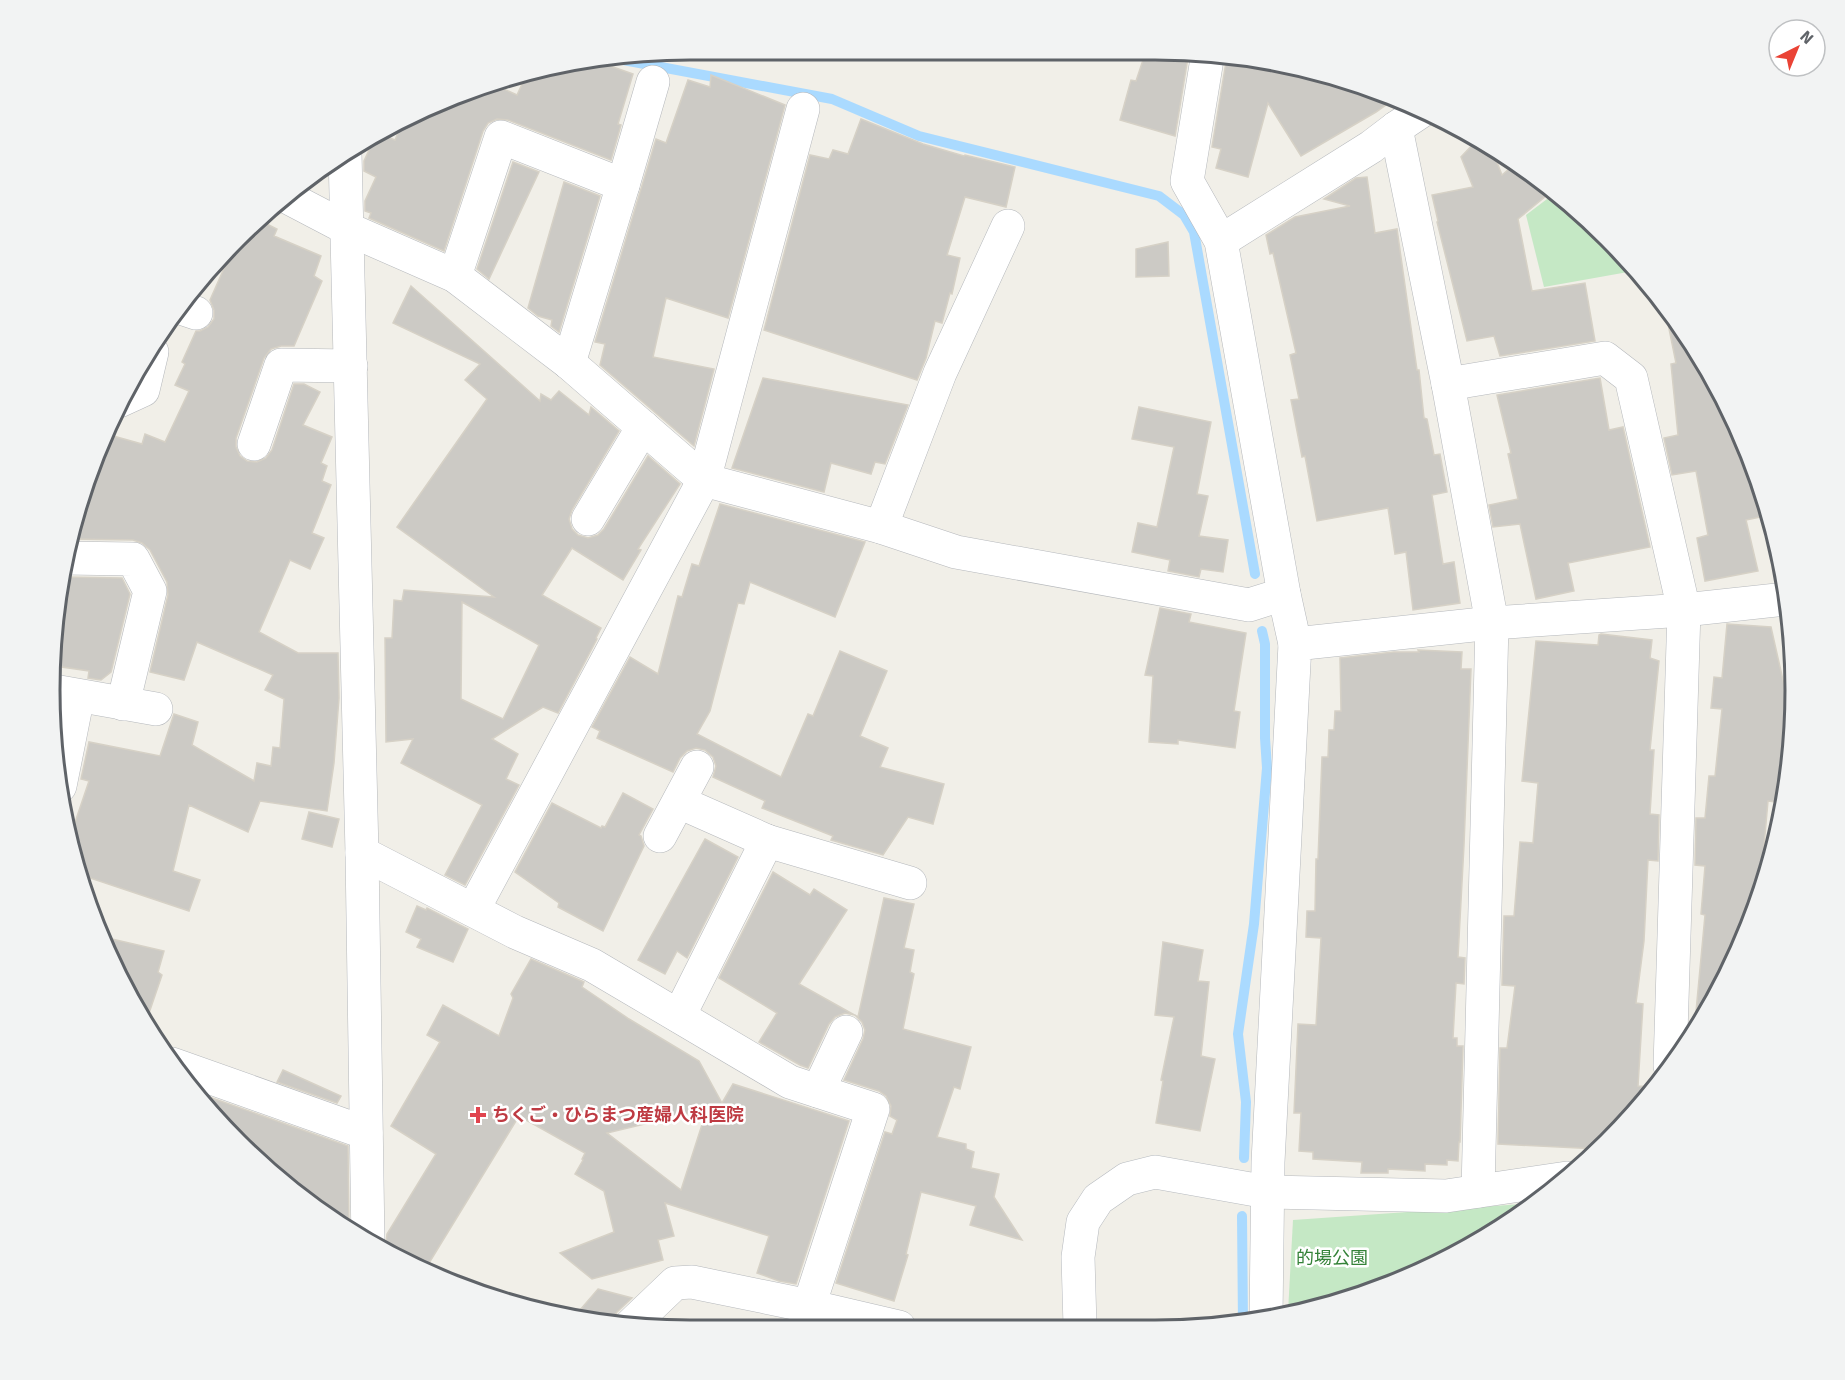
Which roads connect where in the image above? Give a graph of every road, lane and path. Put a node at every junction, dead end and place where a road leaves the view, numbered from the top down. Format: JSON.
{"nodes":[{"id":1,"x":1207,"y":62,"type":"edge"},
{"id":2,"x":653,"y":82,"type":"dead end"},
{"id":3,"x":803,"y":109,"type":"dead end"},
{"id":4,"x":1414,"y":116,"type":"edge"},
{"id":5,"x":1395,"y":128,"type":"junction"},
{"id":6,"x":345,"y":163,"type":"edge"},
{"id":7,"x":622,"y":185,"type":"junction"},
{"id":8,"x":294,"y":200,"type":"edge"},
{"id":9,"x":1008,"y":226,"type":"dead end"},
{"id":10,"x":348,"y":229,"type":"junction"},
{"id":11,"x":1221,"y":241,"type":"junction"},
{"id":12,"x":454,"y":276,"type":"junction"},
{"id":13,"x":569,"y":363,"type":"junction"},
{"id":14,"x":351,"y":366,"type":"junction"},
{"id":15,"x":148,"y":368,"type":"edge"},
{"id":16,"x":1448,"y":384,"type":"junction"},
{"id":17,"x":134,"y":394,"type":"edge"},
{"id":18,"x":643,"y":427,"type":"junction"},
{"id":19,"x":254,"y":444,"type":"dead end"},
{"id":20,"x":704,"y":480,"type":"junction"},
{"id":21,"x":588,"y":519,"type":"dead end"},
{"id":22,"x":881,"y":527,"type":"junction"},
{"id":23,"x":74,"y":558,"type":"edge"},
{"id":24,"x":1284,"y":594,"type":"junction"},
{"id":25,"x":1779,"y":600,"type":"edge"},
{"id":26,"x":1684,"y":610,"type":"junction"},
{"id":27,"x":1492,"y":623,"type":"junction"},
{"id":28,"x":1295,"y":644,"type":"junction"},
{"id":29,"x":66,"y":694,"type":"edge"},
{"id":30,"x":123,"y":704,"type":"junction"},
{"id":31,"x":156,"y":709,"type":"dead end"},
{"id":32,"x":63,"y":747,"type":"edge"},
{"id":33,"x":697,"y":768,"type":"dead end"},
{"id":34,"x":678,"y":802,"type":"junction"},
{"id":35,"x":660,"y":836,"type":"dead end"},
{"id":36,"x":767,"y":842,"type":"junction"},
{"id":37,"x":362,"y":853,"type":"junction"},
{"id":38,"x":910,"y":883,"type":"dead end"},
{"id":39,"x":473,"y":910,"type":"junction"},
{"id":40,"x":679,"y":1016,"type":"junction"},
{"id":41,"x":846,"y":1032,"type":"dead end"},
{"id":42,"x":1670,"y":1052,"type":"edge"},
{"id":43,"x":207,"y":1090,"type":"edge"},
{"id":44,"x":818,"y":1091,"type":"junction"},
{"id":45,"x":366,"y":1133,"type":"junction"},
{"id":46,"x":1550,"y":1180,"type":"edge"},
{"id":47,"x":1478,"y":1191,"type":"junction"},
{"id":48,"x":1267,"y":1192,"type":"junction"},
{"id":49,"x":368,"y":1231,"type":"edge"},
{"id":50,"x":809,"y":1306,"type":"junction"},
{"id":51,"x":1266,"y":1310,"type":"edge"},
{"id":52,"x":638,"y":1318,"type":"edge"},
{"id":53,"x":869,"y":1320,"type":"edge"},
{"id":54,"x":1080,"y":1320,"type":"edge"}],
"edges":[{"from":1,"to":11,"type":"street"},
{"from":2,"to":7,"type":"street"},
{"from":3,"to":20,"type":"street"},
{"from":4,"to":5,"type":"street"},
{"from":5,"to":11,"type":"street"},
{"from":5,"to":16,"type":"street"},
{"from":6,"to":10,"type":"street"},
{"from":7,"to":12,"type":"street"},
{"from":7,"to":13,"type":"street"},
{"from":8,"to":10,"type":"street"},
{"from":9,"to":22,"type":"street"},
{"from":10,"to":12,"type":"street"},
{"from":10,"to":14,"type":"street"},
{"from":11,"to":24,"type":"street"},
{"from":12,"to":13,"type":"street"},
{"from":13,"to":18,"type":"street"},
{"from":14,"to":19,"type":"street"},
{"from":14,"to":37,"type":"street"},
{"from":15,"to":17,"type":"street"},
{"from":16,"to":26,"type":"street"},
{"from":16,"to":27,"type":"street"},
{"from":18,"to":20,"type":"street"},
{"from":18,"to":21,"type":"street"},
{"from":20,"to":22,"type":"street"},
{"from":20,"to":39,"type":"street"},
{"from":22,"to":24,"type":"street"},
{"from":23,"to":30,"type":"street"},
{"from":24,"to":28,"type":"street"},
{"from":25,"to":26,"type":"street"},
{"from":26,"to":27,"type":"street"},
{"from":26,"to":42,"type":"street"},
{"from":27,"to":28,"type":"street"},
{"from":27,"to":47,"type":"street"},
{"from":28,"to":48,"type":"street"},
{"from":29,"to":30,"type":"street"},
{"from":29,"to":32,"type":"street"},
{"from":30,"to":31,"type":"street"},
{"from":33,"to":34,"type":"street"},
{"from":34,"to":35,"type":"street"},
{"from":34,"to":36,"type":"street"},
{"from":36,"to":38,"type":"street"},
{"from":36,"to":40,"type":"street"},
{"from":37,"to":39,"type":"street"},
{"from":37,"to":45,"type":"street"},
{"from":39,"to":40,"type":"street"},
{"from":40,"to":44,"type":"street"},
{"from":41,"to":44,"type":"street"},
{"from":43,"to":45,"type":"street"},
{"from":44,"to":50,"type":"street"},
{"from":45,"to":49,"type":"street"},
{"from":46,"to":47,"type":"street"},
{"from":47,"to":48,"type":"street"},
{"from":48,"to":51,"type":"street"},
{"from":48,"to":54,"type":"street"},
{"from":50,"to":52,"type":"street"},
{"from":50,"to":53,"type":"street"}]}
